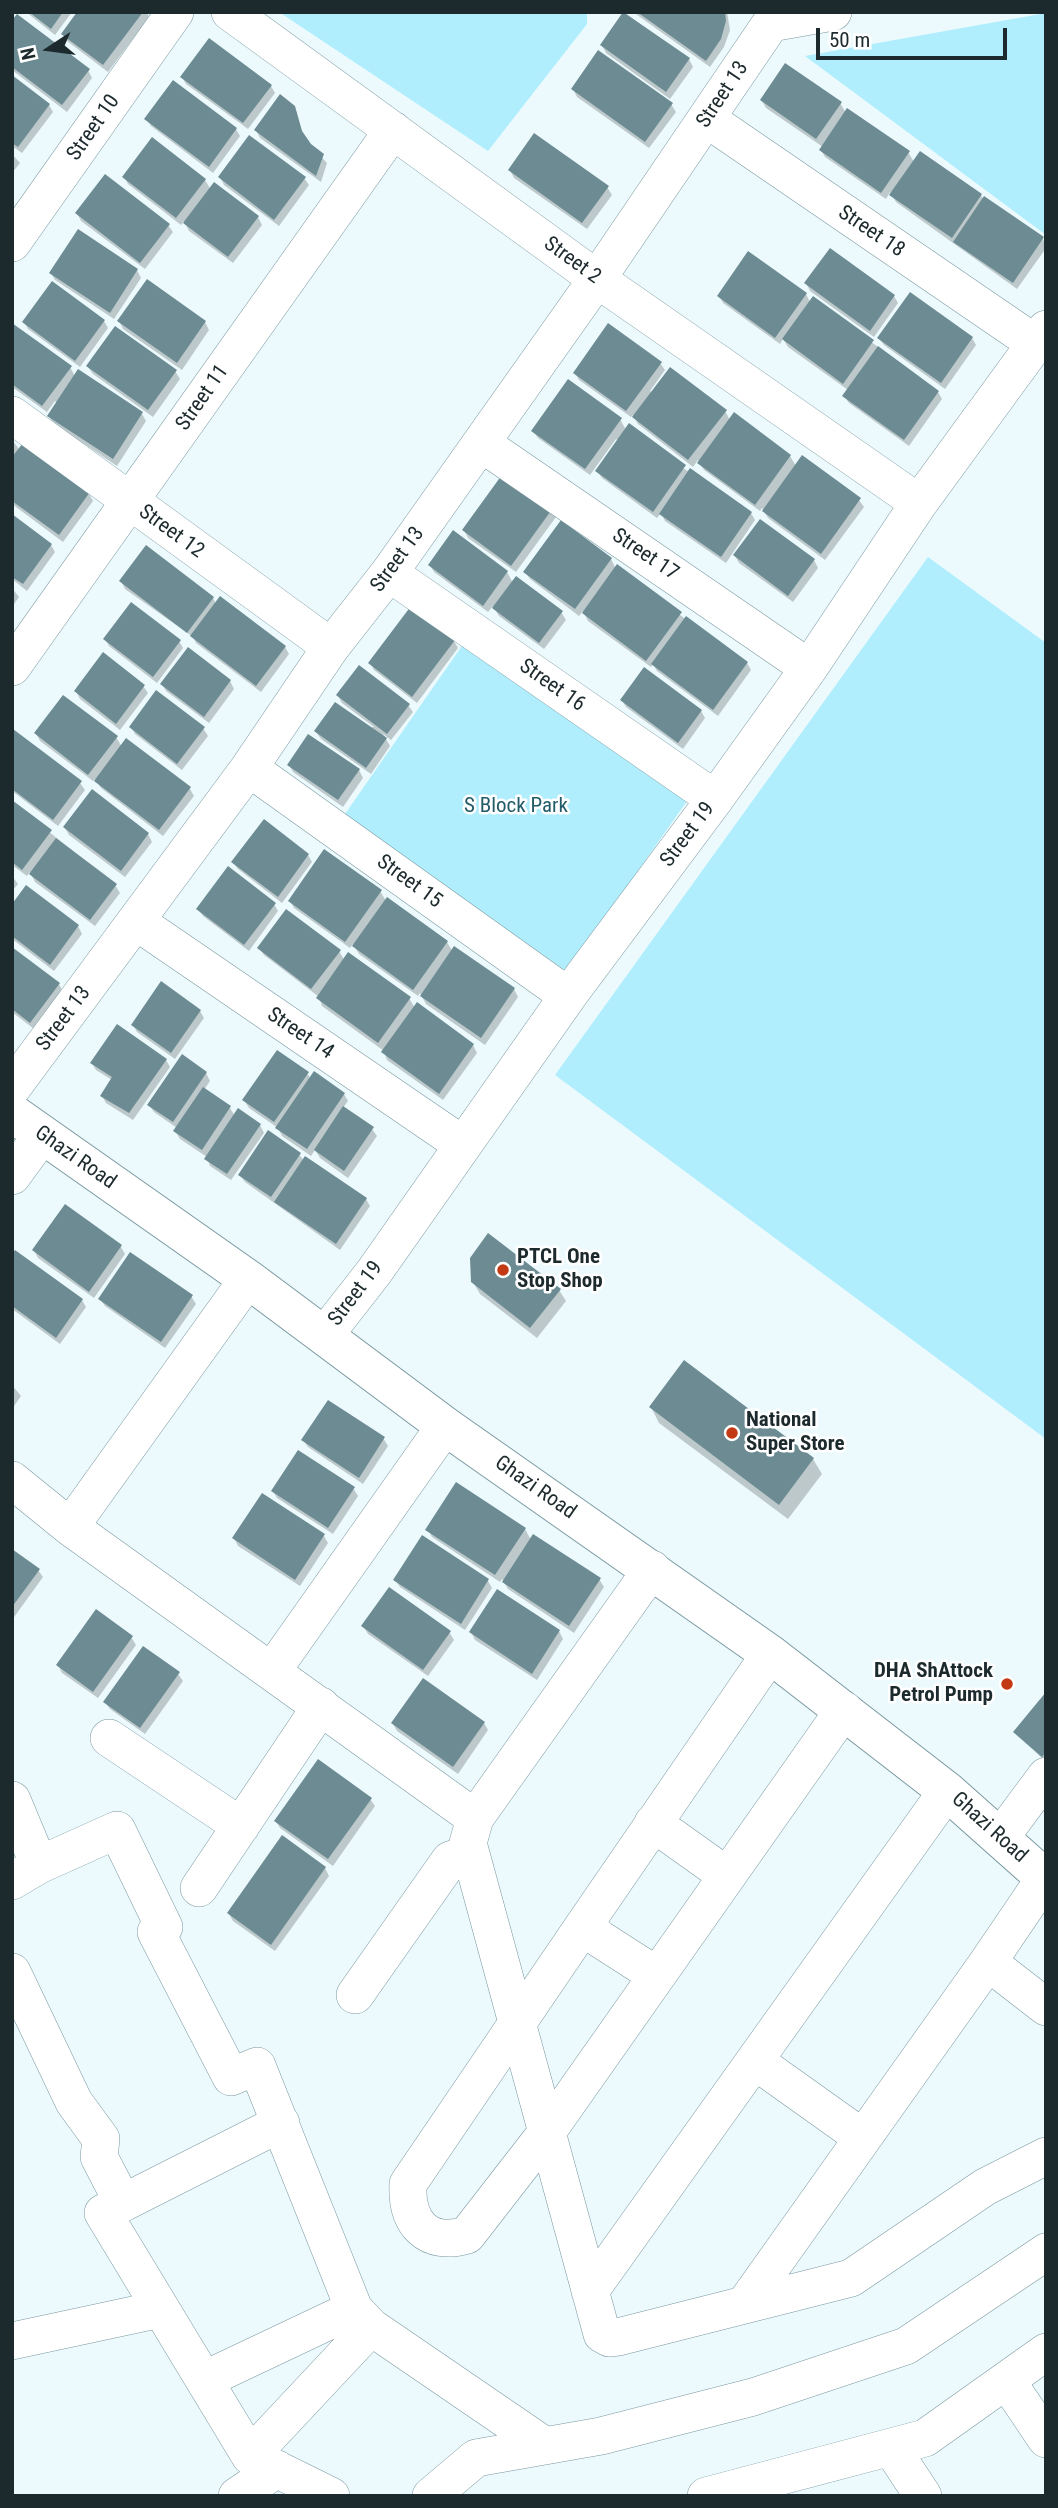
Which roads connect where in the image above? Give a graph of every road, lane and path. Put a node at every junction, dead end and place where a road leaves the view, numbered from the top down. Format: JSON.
{"nodes":[{"id":1,"x":175,"y":12,"type":"edge"},
{"id":2,"x":833,"y":12,"type":"edge"},
{"id":3,"x":234,"y":13,"type":"edge"},
{"id":4,"x":770,"y":18,"type":"edge"},
{"id":5,"x":707,"y":119,"type":"junction"},
{"id":6,"x":393,"y":130,"type":"junction"},
{"id":7,"x":12,"y":243,"type":"edge"},
{"id":8,"x":597,"y":279,"type":"junction"},
{"id":9,"x":1041,"y":336,"type":"edge"},
{"id":10,"x":12,"y":415,"type":"edge"},
{"id":11,"x":481,"y":443,"type":"junction"},
{"id":12,"x":129,"y":503,"type":"junction"},
{"id":13,"x":919,"y":503,"type":"junction"},
{"id":14,"x":389,"y":573,"type":"junction"},
{"id":15,"x":331,"y":647,"type":"junction"},
{"id":16,"x":12,"y":667,"type":"edge"},
{"id":17,"x":809,"y":668,"type":"junction"},
{"id":18,"x":249,"y":768,"type":"junction"},
{"id":19,"x":715,"y":799,"type":"junction"},
{"id":20,"x":137,"y":922,"type":"junction"},
{"id":21,"x":568,"y":996,"type":"junction"},
{"id":22,"x":12,"y":1088,"type":"edge"},
{"id":23,"x":27,"y":1124,"type":"edge"},
{"id":24,"x":463,"y":1145,"type":"junction"},
{"id":25,"x":12,"y":1176,"type":"edge"},
{"id":26,"x":248,"y":1279,"type":"junction"},
{"id":27,"x":324,"y":1336,"type":"junction"},
{"id":28,"x":445,"y":1426,"type":"junction"},
{"id":29,"x":12,"y":1480,"type":"edge"},
{"id":30,"x":71,"y":1527,"type":"junction"},
{"id":31,"x":652,"y":1569,"type":"junction"},
{"id":32,"x":770,"y":1654,"type":"junction"},
{"id":33,"x":272,"y":1671,"type":"junction"},
{"id":34,"x":321,"y":1706,"type":"junction"},
{"id":35,"x":844,"y":1710,"type":"junction"},
{"id":36,"x":110,"y":1738,"type":"dead end"},
{"id":37,"x":1046,"y":1776,"type":"edge"},
{"id":38,"x":947,"y":1791,"type":"junction"},
{"id":39,"x":12,"y":1800,"type":"edge"},
{"id":40,"x":475,"y":1818,"type":"junction"},
{"id":41,"x":653,"y":1823,"type":"junction"},
{"id":42,"x":241,"y":1826,"type":"junction"},
{"id":43,"x":1000,"y":1838,"type":"junction"},
{"id":44,"x":468,"y":1853,"type":"junction"},
{"id":45,"x":26,"y":1873,"type":"edge"},
{"id":46,"x":726,"y":1875,"type":"junction"},
{"id":47,"x":1045,"y":1878,"type":"edge"},
{"id":48,"x":199,"y":1888,"type":"dead end"},
{"id":49,"x":584,"y":1925,"type":"junction"},
{"id":50,"x":988,"y":1962,"type":"junction"},
{"id":51,"x":12,"y":1972,"type":"edge"},
{"id":52,"x":656,"y":1975,"type":"junction"},
{"id":53,"x":355,"y":1995,"type":"dead end"},
{"id":54,"x":1046,"y":2007,"type":"edge"},
{"id":55,"x":517,"y":2024,"type":"junction"},
{"id":56,"x":755,"y":2061,"type":"junction"},
{"id":57,"x":281,"y":2123,"type":"junction"},
{"id":58,"x":547,"y":2132,"type":"junction"},
{"id":59,"x":863,"y":2138,"type":"junction"},
{"id":60,"x":1046,"y":2157,"type":"edge"},
{"id":61,"x":123,"y":2203,"type":"junction"},
{"id":62,"x":1046,"y":2252,"type":"edge"},
{"id":63,"x":590,"y":2291,"type":"junction"},
{"id":64,"x":745,"y":2304,"type":"junction"},
{"id":65,"x":161,"y":2309,"type":"junction"},
{"id":66,"x":362,"y":2318,"type":"junction"},
{"id":67,"x":12,"y":2341,"type":"edge"},
{"id":68,"x":1046,"y":2352,"type":"edge"},
{"id":69,"x":204,"y":2380,"type":"junction"},
{"id":70,"x":1007,"y":2381,"type":"junction"},
{"id":71,"x":1046,"y":2438,"type":"edge"},
{"id":72,"x":545,"y":2446,"type":"junction"},
{"id":73,"x":892,"y":2449,"type":"junction"},
{"id":74,"x":264,"y":2463,"type":"junction"},
{"id":75,"x":760,"y":2490,"type":"edge"},
{"id":76,"x":237,"y":2496,"type":"edge"},
{"id":77,"x":331,"y":2496,"type":"edge"},
{"id":78,"x":432,"y":2496,"type":"edge"},
{"id":79,"x":706,"y":2496,"type":"edge"},
{"id":80,"x":923,"y":2496,"type":"edge"}],
"edges":[{"from":1,"to":7,"type":"street","name":"Street 10"},
{"from":2,"to":4,"type":"street"},
{"from":3,"to":6,"type":"street","name":"Street 2"},
{"from":4,"to":5,"type":"street","name":"Street 13"},
{"from":5,"to":8,"type":"street","name":"Street 13"},
{"from":5,"to":9,"type":"street","name":"Street 18"},
{"from":6,"to":8,"type":"street","name":"Street 2"},
{"from":6,"to":12,"type":"street","name":"Street 11"},
{"from":8,"to":11,"type":"street","name":"Street 13"},
{"from":8,"to":13,"type":"street","name":"Street 2"},
{"from":9,"to":13,"type":"street","name":"Street 19"},
{"from":10,"to":12,"type":"street","name":"Street 12"},
{"from":11,"to":14,"type":"street","name":"Street 13"},
{"from":11,"to":17,"type":"street","name":"Street 17"},
{"from":12,"to":15,"type":"street","name":"Street 12"},
{"from":12,"to":16,"type":"street","name":"Street 11"},
{"from":13,"to":17,"type":"street","name":"Street 19"},
{"from":14,"to":15,"type":"street","name":"Street 13"},
{"from":14,"to":19,"type":"street","name":"Street 16"},
{"from":15,"to":18,"type":"street","name":"Street 13"},
{"from":17,"to":19,"type":"street","name":"Street 19"},
{"from":18,"to":20,"type":"street","name":"Street 13"},
{"from":18,"to":21,"type":"street","name":"Street 15"},
{"from":19,"to":21,"type":"street","name":"Street 19"},
{"from":20,"to":22,"type":"street","name":"Street 13"},
{"from":20,"to":24,"type":"street","name":"Street 14"},
{"from":21,"to":24,"type":"street","name":"Street 19"},
{"from":23,"to":25,"type":"street"},
{"from":23,"to":26,"type":"main road","name":"Ghazi Road"},
{"from":24,"to":27,"type":"street","name":"Street 19"},
{"from":26,"to":27,"type":"main road","name":"Ghazi Road"},
{"from":26,"to":30,"type":"street"},
{"from":27,"to":28,"type":"main road","name":"Ghazi Road"},
{"from":28,"to":31,"type":"main road","name":"Ghazi Road"},
{"from":28,"to":33,"type":"street"},
{"from":29,"to":30,"type":"street"},
{"from":30,"to":33,"type":"street"},
{"from":31,"to":32,"type":"main road","name":"Ghazi Road"},
{"from":31,"to":40,"type":"street"},
{"from":32,"to":35,"type":"main road","name":"Ghazi Road"},
{"from":32,"to":41,"type":"street"},
{"from":33,"to":34,"type":"street"},
{"from":34,"to":40,"type":"street"},
{"from":34,"to":42,"type":"street"},
{"from":35,"to":38,"type":"main road","name":"Ghazi Road"},
{"from":35,"to":46,"type":"street"},
{"from":36,"to":42,"type":"street"},
{"from":37,"to":43,"type":"street"},
{"from":38,"to":43,"type":"main road","name":"Ghazi Road"},
{"from":38,"to":56,"type":"street"},
{"from":39,"to":45,"type":"street"},
{"from":40,"to":44,"type":"street"},
{"from":41,"to":46,"type":"street"},
{"from":41,"to":49,"type":"street"},
{"from":42,"to":48,"type":"street"},
{"from":43,"to":47,"type":"main road","name":"Ghazi Road"},
{"from":44,"to":53,"type":"street"},
{"from":44,"to":55,"type":"street"},
{"from":45,"to":57,"type":"street"},
{"from":46,"to":52,"type":"street"},
{"from":47,"to":50,"type":"street"},
{"from":49,"to":52,"type":"street"},
{"from":49,"to":55,"type":"street"},
{"from":50,"to":54,"type":"street"},
{"from":50,"to":59,"type":"street"},
{"from":51,"to":61,"type":"street"},
{"from":52,"to":58,"type":"street"},
{"from":55,"to":58,"type":"street"},
{"from":55,"to":58,"type":"street"},
{"from":56,"to":59,"type":"street"},
{"from":56,"to":63,"type":"street"},
{"from":57,"to":61,"type":"street"},
{"from":57,"to":66,"type":"street"},
{"from":58,"to":63,"type":"street"},
{"from":59,"to":64,"type":"street"},
{"from":60,"to":64,"type":"street"},
{"from":61,"to":65,"type":"street"},
{"from":62,"to":72,"type":"street"},
{"from":63,"to":64,"type":"street"},
{"from":65,"to":67,"type":"street"},
{"from":65,"to":69,"type":"street"},
{"from":66,"to":69,"type":"street"},
{"from":66,"to":72,"type":"street"},
{"from":66,"to":74,"type":"street"},
{"from":68,"to":70,"type":"street"},
{"from":69,"to":74,"type":"street"},
{"from":70,"to":71,"type":"street"},
{"from":70,"to":73,"type":"street"},
{"from":72,"to":78,"type":"street"},
{"from":73,"to":75,"type":"street"},
{"from":73,"to":80,"type":"street"},
{"from":74,"to":76,"type":"street"},
{"from":74,"to":77,"type":"street"},
{"from":75,"to":79,"type":"street"}]}
